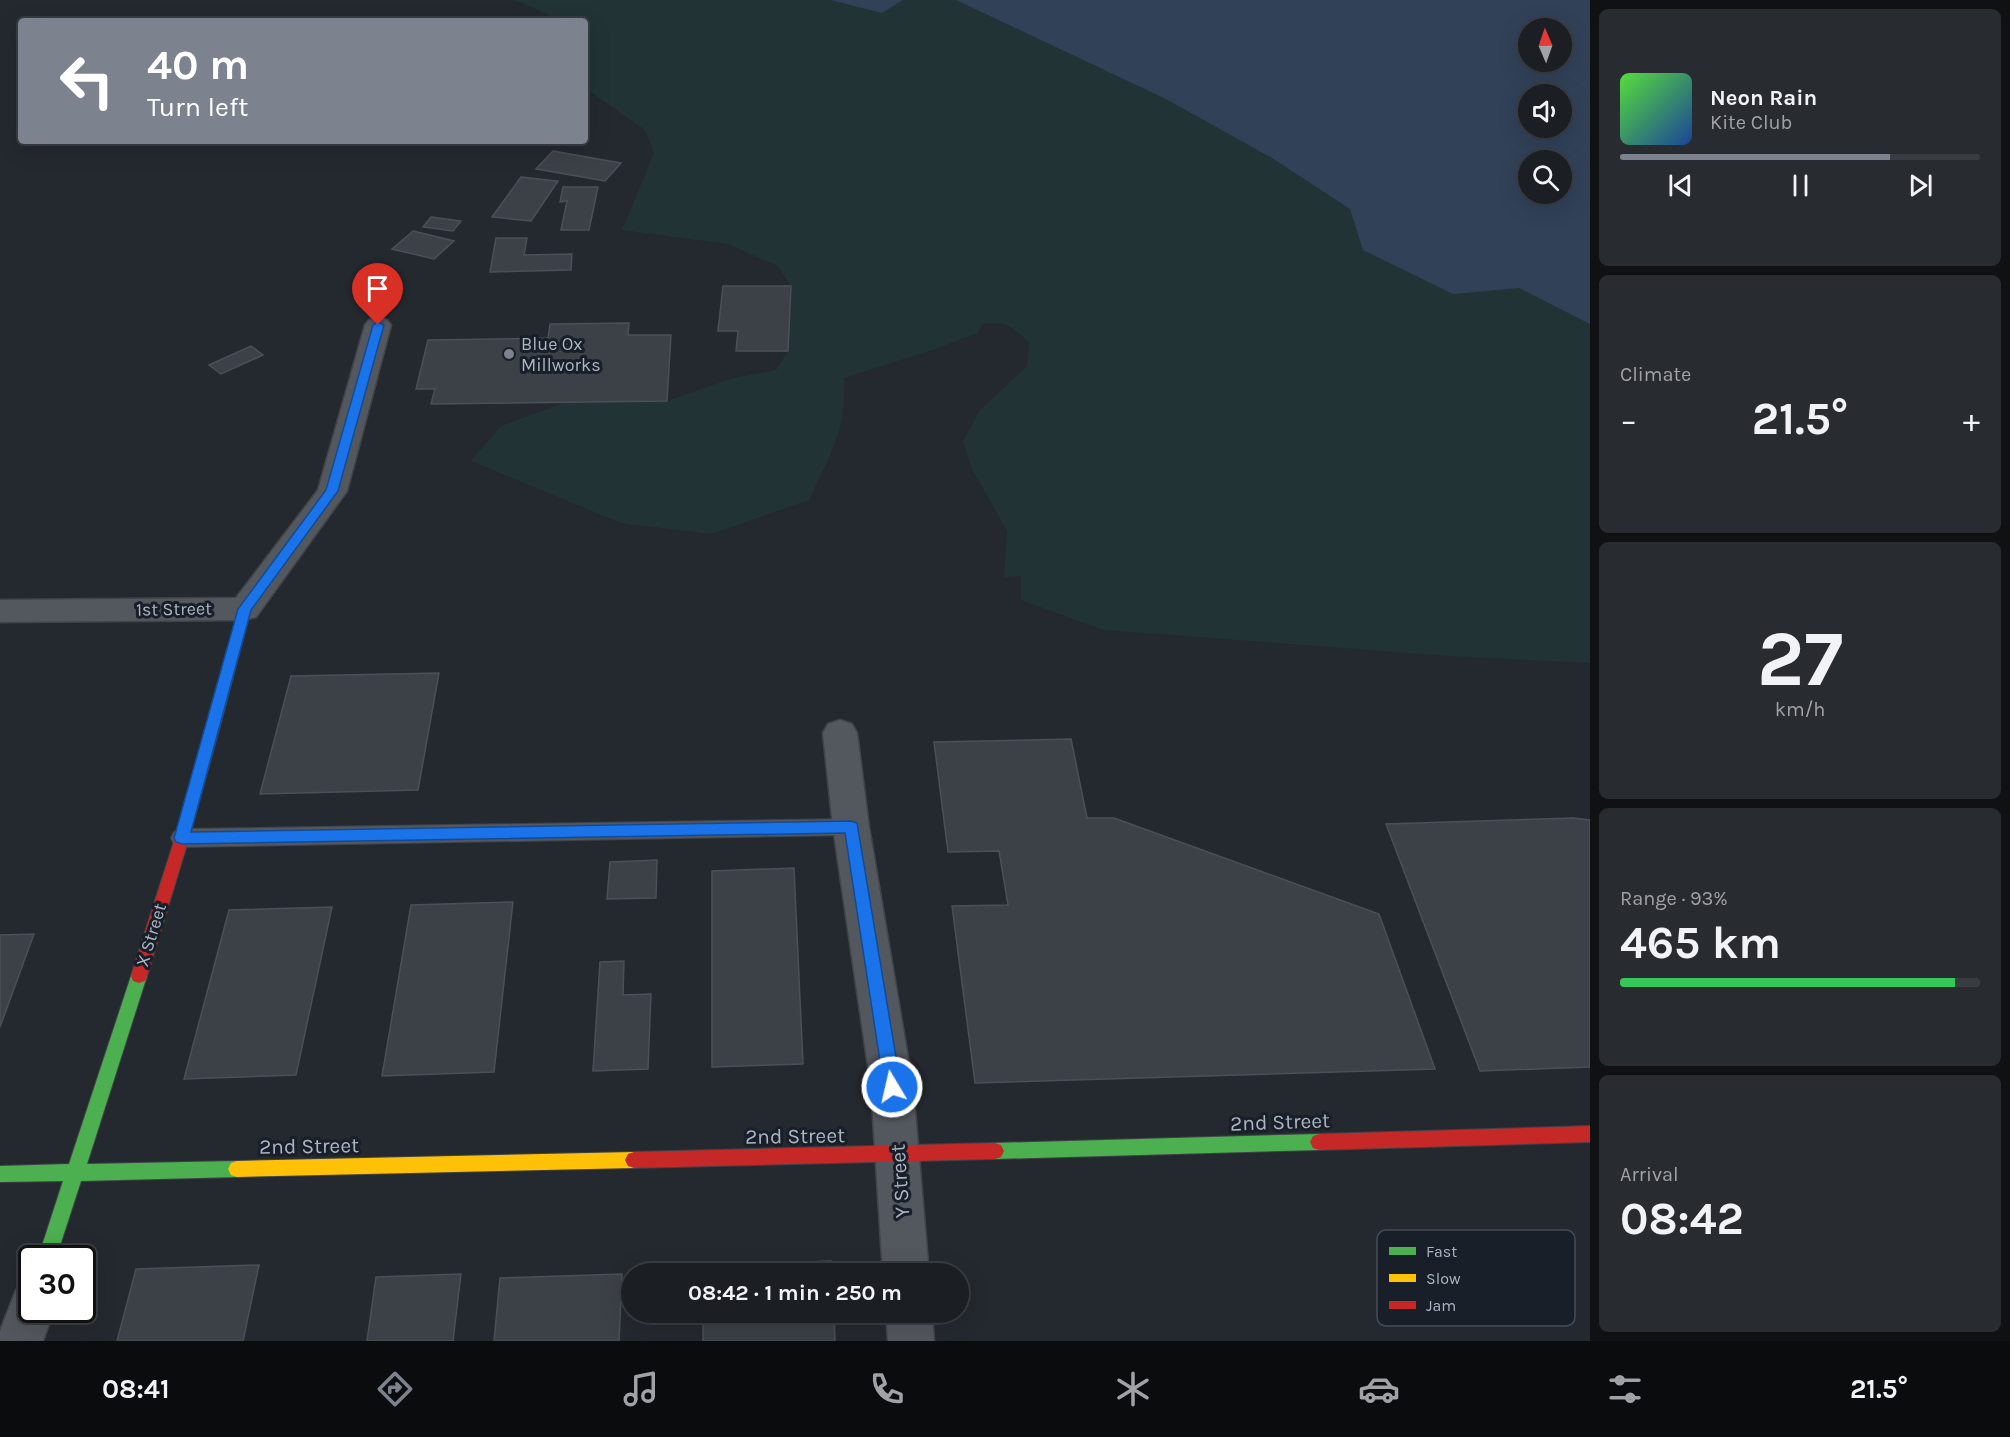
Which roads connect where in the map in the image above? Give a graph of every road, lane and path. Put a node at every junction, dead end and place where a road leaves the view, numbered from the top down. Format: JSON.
{"nodes":[{"id":1,"x":378,"y":325,"type":"dead end"},
{"id":2,"x":244,"y":609,"type":"junction"},
{"id":3,"x":0,"y":611,"type":"edge"},
{"id":4,"x":840,"y":733,"type":"dead end"},
{"id":5,"x":851,"y":827,"type":"junction"},
{"id":6,"x":182,"y":838,"type":"junction"},
{"id":7,"x":1590,"y":1134,"type":"edge"},
{"id":8,"x":897,"y":1154,"type":"junction"},
{"id":9,"x":75,"y":1173,"type":"junction"},
{"id":10,"x":0,"y":1174,"type":"edge"},
{"id":11,"x":51,"y":1245,"type":"edge"},
{"id":12,"x":905,"y":1263,"type":"edge"},
{"id":13,"x":26,"y":1323,"type":"edge"},
{"id":14,"x":910,"y":1323,"type":"edge"},
{"id":15,"x":20,"y":1341,"type":"edge"},
{"id":16,"x":911,"y":1341,"type":"edge"}],
"edges":[{"from":1,"to":2,"type":"street"},
{"from":2,"to":3,"type":"street","name":"1st Street"},
{"from":2,"to":6,"type":"street","name":"X Street"},
{"from":4,"to":5,"type":"street","name":"Y Street"},
{"from":5,"to":6,"type":"lane"},
{"from":5,"to":8,"type":"street","name":"Y Street"},
{"from":6,"to":9,"type":"street","name":"X Street"},
{"from":7,"to":8,"type":"street","name":"2nd Street"},
{"from":8,"to":9,"type":"street","name":"2nd Street"},
{"from":8,"to":12,"type":"street","name":"Y Street"},
{"from":9,"to":10,"type":"street","name":"2nd Street"},
{"from":9,"to":11,"type":"street","name":"X Street"},
{"from":13,"to":15,"type":"street"},
{"from":14,"to":16,"type":"street"}]}
